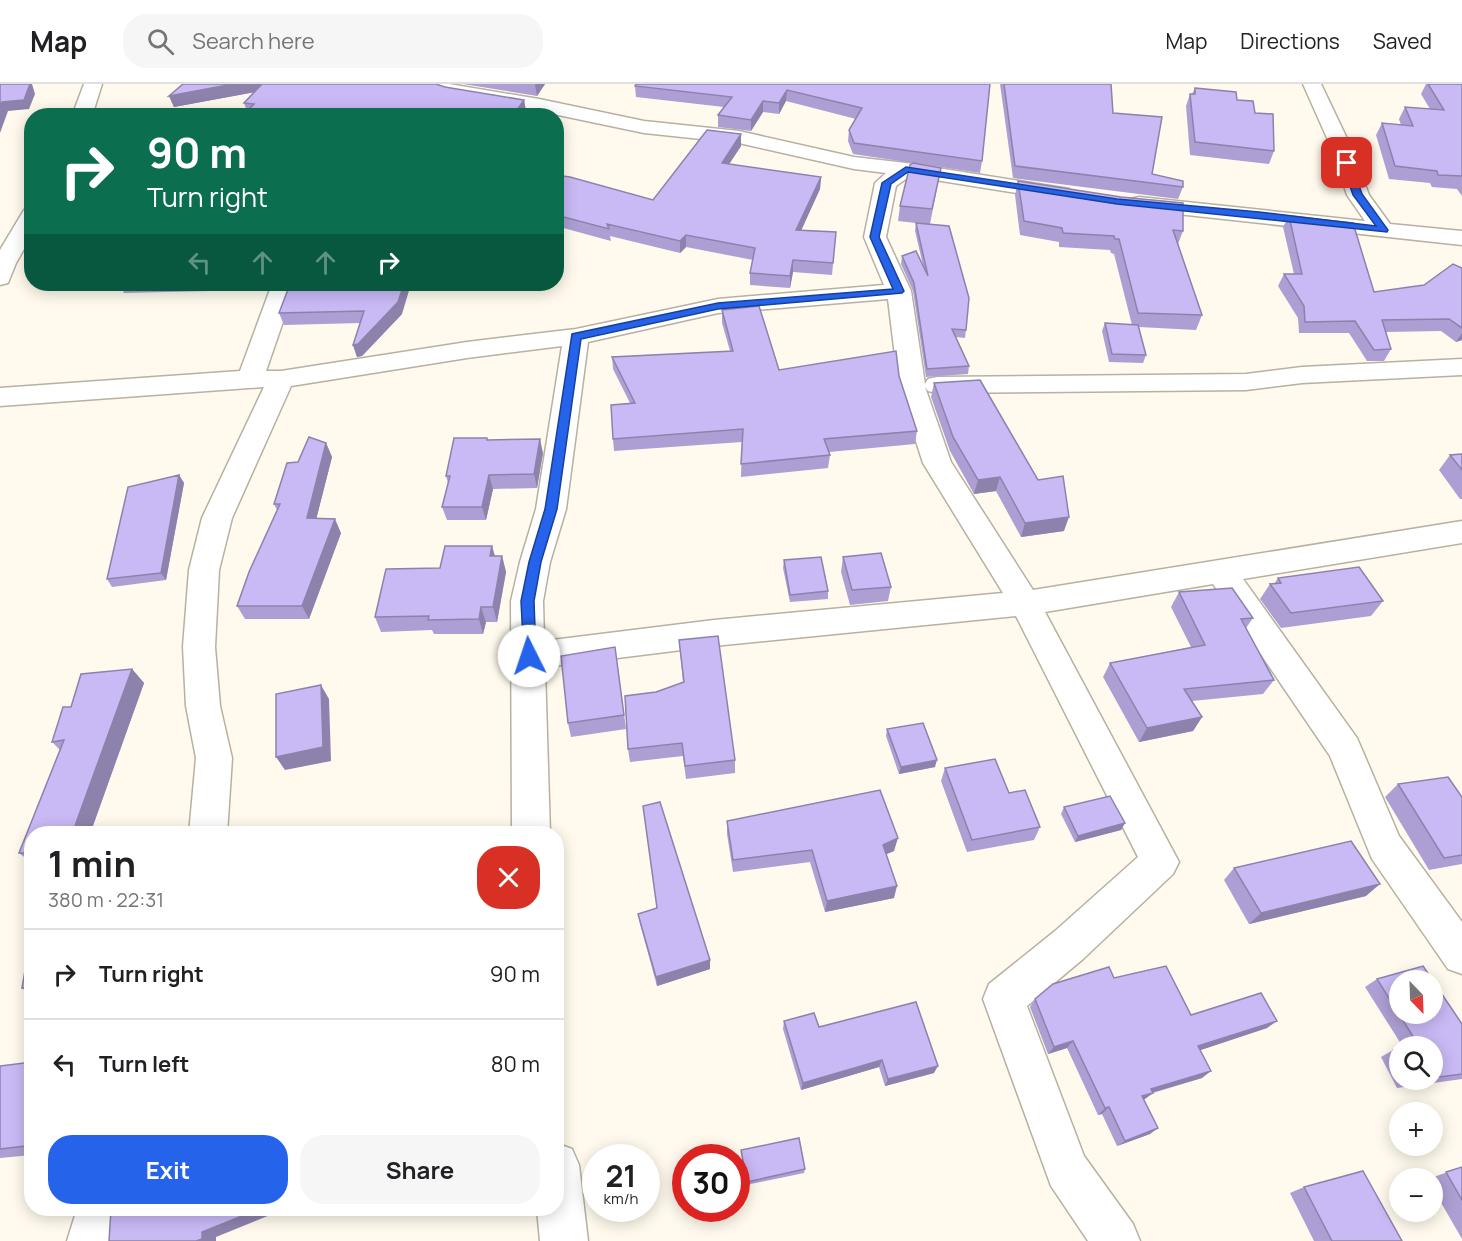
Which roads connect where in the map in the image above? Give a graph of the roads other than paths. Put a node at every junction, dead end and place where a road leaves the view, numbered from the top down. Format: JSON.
{"nodes":[{"id":1,"x":93,"y":84,"type":"edge"},
{"id":2,"x":430,"y":84,"type":"edge"},
{"id":3,"x":1312,"y":84,"type":"edge"},
{"id":4,"x":85,"y":108,"type":"edge"},
{"id":5,"x":553,"y":108,"type":"edge"},
{"id":6,"x":564,"y":110,"type":"edge"},
{"id":7,"x":906,"y":170,"type":"junction"},
{"id":8,"x":1082,"y":197,"type":"edge"},
{"id":9,"x":1117,"y":202,"type":"edge"},
{"id":10,"x":24,"y":229,"type":"edge"},
{"id":11,"x":1383,"y":230,"type":"junction"},
{"id":12,"x":1462,"y":238,"type":"edge"},
{"id":13,"x":0,"y":278,"type":"edge"},
{"id":14,"x":281,"y":291,"type":"edge"},
{"id":15,"x":899,"y":291,"type":"junction"},
{"id":16,"x":576,"y":336,"type":"junction"},
{"id":17,"x":1462,"y":367,"type":"edge"},
{"id":18,"x":249,"y":379,"type":"junction"},
{"id":19,"x":281,"y":379,"type":"junction"},
{"id":20,"x":912,"y":388,"type":"junction"},
{"id":21,"x":0,"y":397,"type":"edge"},
{"id":22,"x":1462,"y":532,"type":"edge"},
{"id":23,"x":1220,"y":570,"type":"junction"},
{"id":24,"x":1025,"y":603,"type":"junction"},
{"id":25,"x":529,"y":656,"type":"junction"},
{"id":26,"x":209,"y":826,"type":"edge"},
{"id":27,"x":531,"y":826,"type":"edge"},
{"id":28,"x":1462,"y":955,"type":"edge"},
{"id":29,"x":98,"y":1216,"type":"edge"},
{"id":30,"x":561,"y":1216,"type":"edge"},
{"id":31,"x":91,"y":1241,"type":"edge"},
{"id":32,"x":564,"y":1241,"type":"edge"},
{"id":33,"x":1116,"y":1241,"type":"edge"}],
"edges":[{"from":1,"to":4,"type":"street"},
{"from":2,"to":5,"type":"street"},
{"from":3,"to":11,"type":"street"},
{"from":6,"to":7,"type":"street"},
{"from":7,"to":8,"type":"street"},
{"from":7,"to":15,"type":"street"},
{"from":9,"to":11,"type":"street"},
{"from":10,"to":13,"type":"street"},
{"from":11,"to":12,"type":"street"},
{"from":14,"to":18,"type":"street"},
{"from":15,"to":16,"type":"street"},
{"from":15,"to":20,"type":"street"},
{"from":16,"to":19,"type":"street"},
{"from":16,"to":25,"type":"street"},
{"from":17,"to":20,"type":"street"},
{"from":18,"to":19,"type":"street"},
{"from":18,"to":21,"type":"street"},
{"from":19,"to":26,"type":"street"},
{"from":20,"to":24,"type":"street"},
{"from":22,"to":23,"type":"street"},
{"from":23,"to":24,"type":"street"},
{"from":23,"to":28,"type":"street"},
{"from":24,"to":25,"type":"street"},
{"from":24,"to":33,"type":"street"},
{"from":25,"to":27,"type":"street"},
{"from":29,"to":31,"type":"street"},
{"from":30,"to":32,"type":"street"}]}
